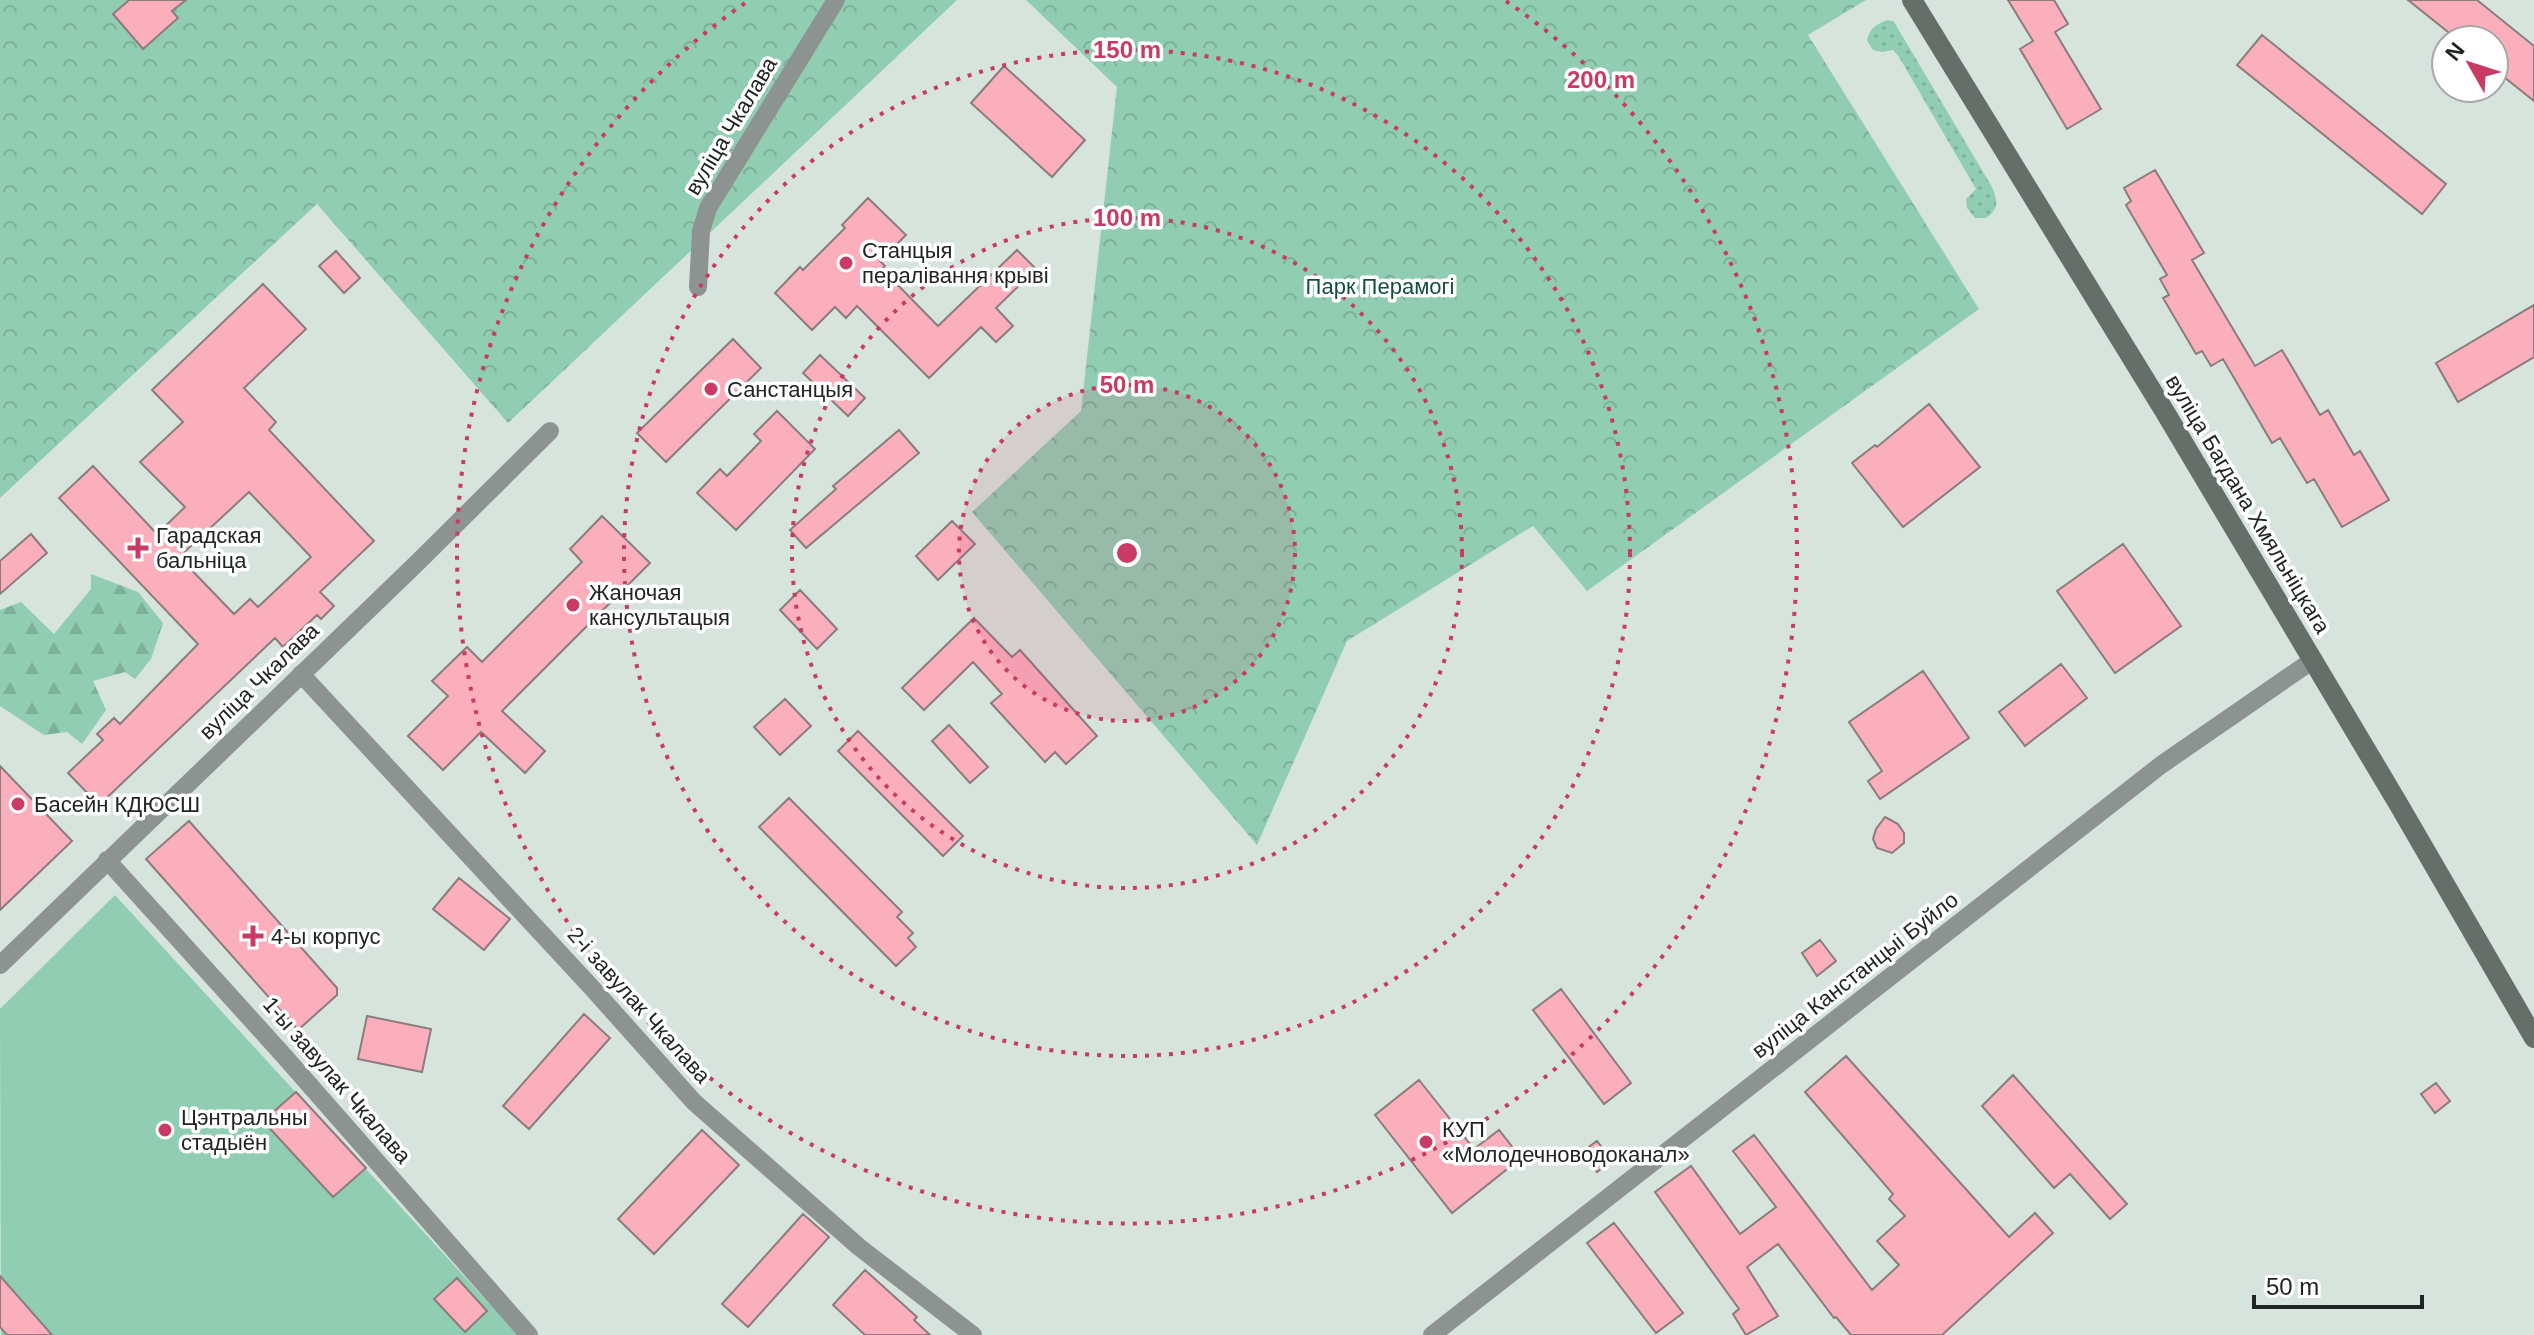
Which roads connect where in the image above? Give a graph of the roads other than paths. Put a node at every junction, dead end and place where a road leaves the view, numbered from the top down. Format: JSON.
{"nodes":[{"id":1,"x":836,"y":0,"type":"edge"},
{"id":2,"x":1912,"y":0,"type":"edge"},
{"id":3,"x":698,"y":287,"type":"dead end"},
{"id":4,"x":550,"y":431,"type":"dead end"},
{"id":5,"x":2313,"y":660,"type":"junction"},
{"id":6,"x":301,"y":674,"type":"junction"},
{"id":7,"x":113,"y":854,"type":"junction"},
{"id":8,"x":0,"y":965,"type":"edge"},
{"id":9,"x":2534,"y":1038,"type":"edge"},
{"id":10,"x":529,"y":1335,"type":"edge"},
{"id":11,"x":973,"y":1335,"type":"edge"},
{"id":12,"x":1432,"y":1335,"type":"edge"}],
"edges":[{"from":1,"to":3,"type":"street","name":"вуліца Чкалава"},
{"from":2,"to":5,"type":"street","name":"вуліца Багдана Хмяльніцкага"},
{"from":4,"to":6,"type":"street","name":"вуліца Чкалава"},
{"from":5,"to":9,"type":"street","name":"вуліца Багдана Хмяльніцкага"},
{"from":5,"to":12,"type":"street","name":"вуліца Канстанцыі Буйло"},
{"from":6,"to":7,"type":"street","name":"вуліца Чкалава"},
{"from":6,"to":11,"type":"street","name":"2-і завулак Чкалава"},
{"from":7,"to":8,"type":"street","name":"вуліца Чкалава"},
{"from":7,"to":10,"type":"street","name":"1-ы завулак Чкалава"}]}
